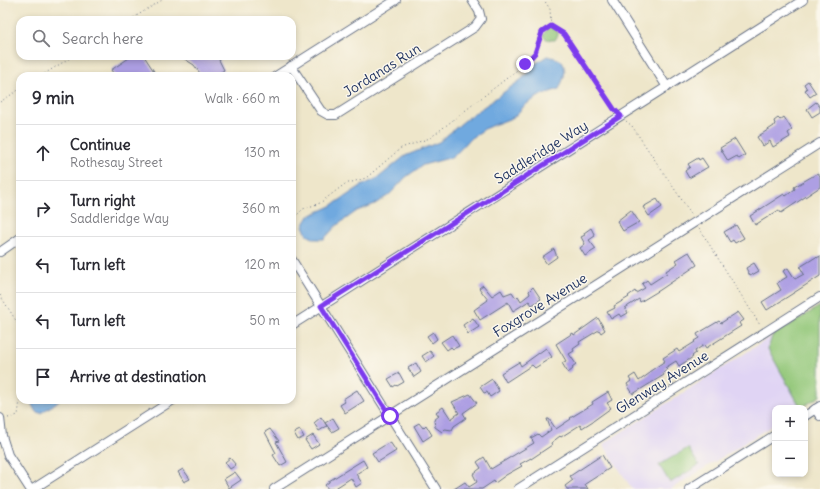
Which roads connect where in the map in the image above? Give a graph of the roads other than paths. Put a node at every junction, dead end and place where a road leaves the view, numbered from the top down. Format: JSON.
{"nodes":[{"id":1,"x":396,"y":0,"type":"edge"},
{"id":2,"x":472,"y":0,"type":"edge"},
{"id":3,"x":612,"y":0,"type":"edge"},
{"id":4,"x":803,"y":0,"type":"edge"},
{"id":5,"x":291,"y":66,"type":"junction"},
{"id":6,"x":282,"y":72,"type":"edge"},
{"id":7,"x":295,"y":72,"type":"edge"},
{"id":8,"x":296,"y":74,"type":"edge"},
{"id":9,"x":667,"y":87,"type":"junction"},
{"id":10,"x":820,"y":143,"type":"edge"},
{"id":11,"x":16,"y":241,"type":"edge"},
{"id":12,"x":0,"y":252,"type":"edge"},
{"id":13,"x":296,"y":266,"type":"edge"},
{"id":14,"x":820,"y":297,"type":"edge"},
{"id":15,"x":321,"y":306,"type":"junction"},
{"id":16,"x":296,"y":322,"type":"edge"},
{"id":17,"x":167,"y":404,"type":"edge"},
{"id":18,"x":818,"y":411,"type":"edge"},
{"id":19,"x":808,"y":415,"type":"edge"},
{"id":20,"x":390,"y":416,"type":"junction"},
{"id":21,"x":3,"y":418,"type":"edge"},
{"id":22,"x":772,"y":437,"type":"edge"},
{"id":23,"x":31,"y":489,"type":"edge"},
{"id":24,"x":274,"y":489,"type":"edge"},
{"id":25,"x":436,"y":489,"type":"edge"},
{"id":26,"x":518,"y":489,"type":"edge"},
{"id":27,"x":689,"y":489,"type":"edge"}],
"edges":[{"from":1,"to":5,"type":"street"},
{"from":2,"to":8,"type":"street","name":"Jordanas Run"},
{"from":3,"to":9,"type":"street"},
{"from":4,"to":9,"type":"street","name":"Saddleridge Way"},
{"from":5,"to":6,"type":"street"},
{"from":5,"to":7,"type":"street","name":"Jordanas Run"},
{"from":9,"to":15,"type":"street","name":"Saddleridge Way"},
{"from":10,"to":20,"type":"street","name":"Foxgrove Avenue"},
{"from":11,"to":12,"type":"street"},
{"from":13,"to":15,"type":"street"},
{"from":14,"to":26,"type":"street","name":"Glenway Avenue"},
{"from":15,"to":16,"type":"street","name":"Saddleridge Way"},
{"from":15,"to":20,"type":"street"},
{"from":17,"to":23,"type":"street"},
{"from":18,"to":19,"type":"street"},
{"from":20,"to":24,"type":"street","name":"Foxgrove Avenue"},
{"from":20,"to":25,"type":"street"},
{"from":21,"to":23,"type":"street"},
{"from":22,"to":27,"type":"street"}]}
